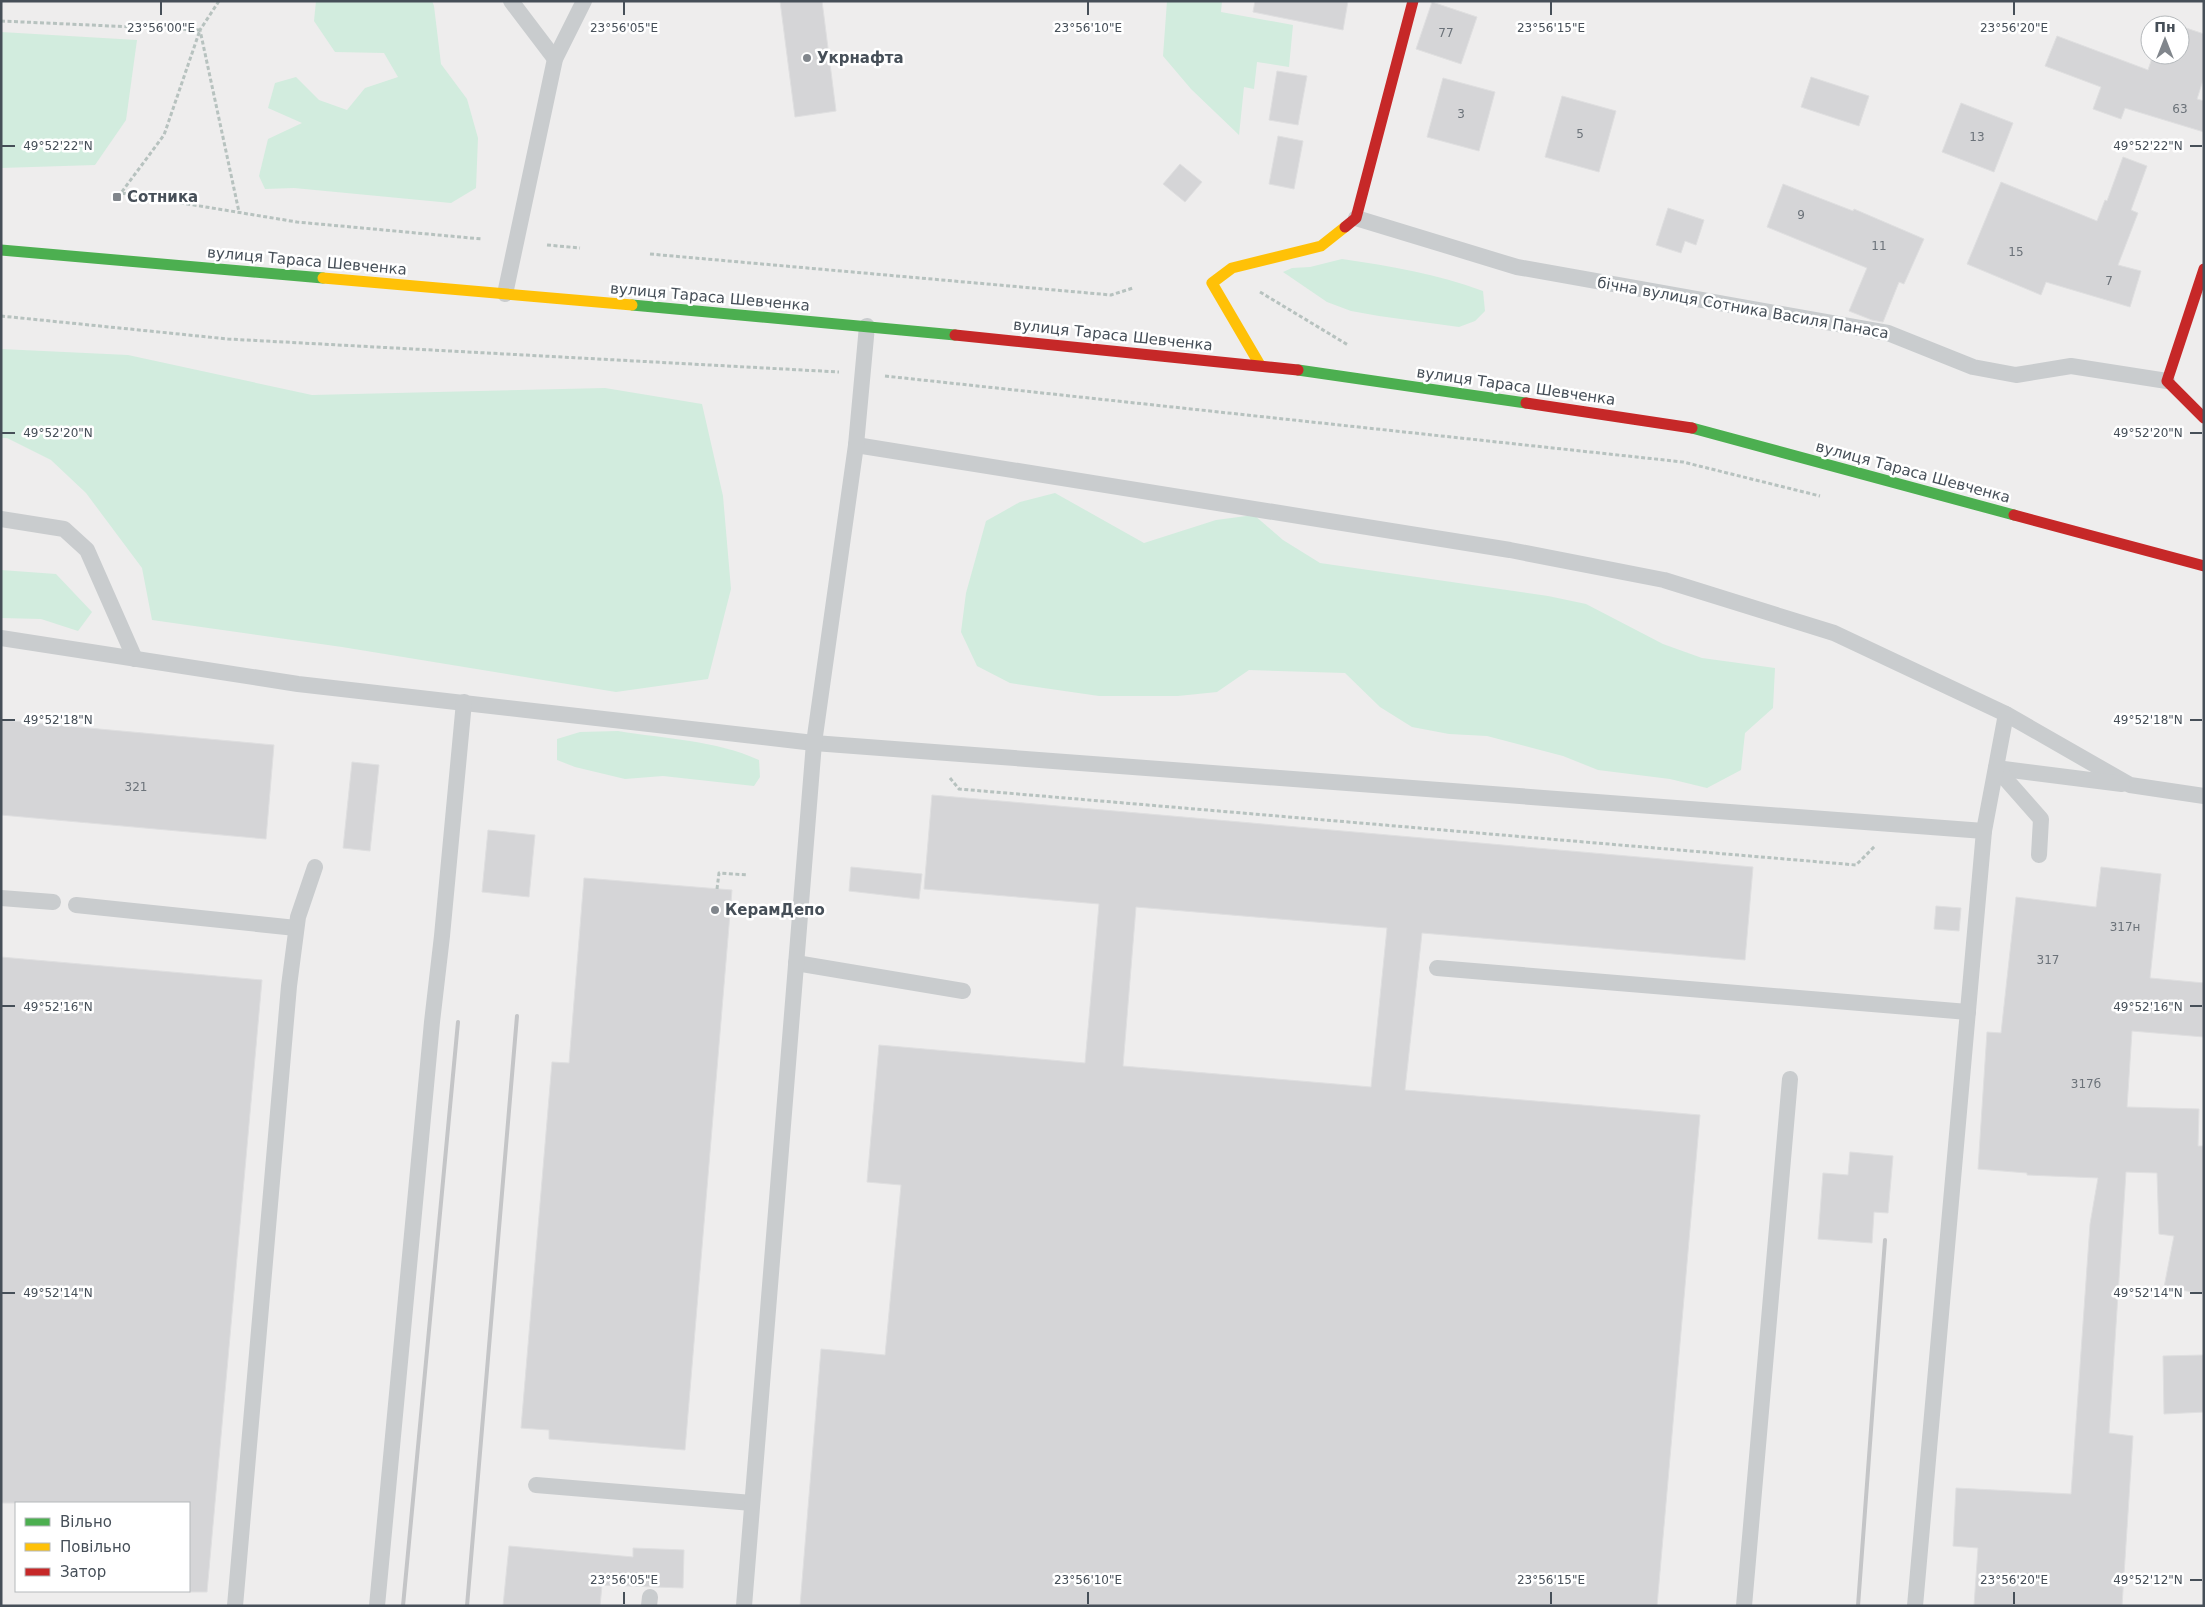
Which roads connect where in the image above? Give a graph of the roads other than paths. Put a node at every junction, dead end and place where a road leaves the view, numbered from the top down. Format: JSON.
{"nodes":[{"id":1,"x":511,"y":1,"type":"edge"},
{"id":2,"x":584,"y":1,"type":"edge"},
{"id":3,"x":1413,"y":1,"type":"edge"},
{"id":4,"x":555,"y":59,"type":"junction"},
{"id":5,"x":1356,"y":218,"type":"junction"},
{"id":6,"x":1,"y":250,"type":"edge"},
{"id":7,"x":2204,"y":269,"type":"edge"},
{"id":8,"x":504,"y":294,"type":"junction"},
{"id":9,"x":867,"y":326,"type":"junction"},
{"id":10,"x":1260,"y":365,"type":"junction"},
{"id":11,"x":2167,"y":381,"type":"junction"},
{"id":12,"x":2204,"y":418,"type":"edge"},
{"id":13,"x":856,"y":445,"type":"junction"},
{"id":14,"x":1,"y":519,"type":"edge"},
{"id":15,"x":2204,"y":566,"type":"edge"},
{"id":16,"x":1,"y":638,"type":"edge"},
{"id":17,"x":135,"y":658,"type":"junction"},
{"id":18,"x":464,"y":702,"type":"junction"},
{"id":19,"x":2006,"y":714,"type":"junction"},
{"id":20,"x":814,"y":743,"type":"junction"},
{"id":21,"x":1996,"y":768,"type":"junction"},
{"id":22,"x":2130,"y":785,"type":"junction"},
{"id":23,"x":2204,"y":796,"type":"edge"},
{"id":24,"x":1984,"y":831,"type":"junction"},
{"id":25,"x":2039,"y":855,"type":"dead end"},
{"id":26,"x":315,"y":866,"type":"dead end"},
{"id":27,"x":1,"y":898,"type":"edge"},
{"id":28,"x":53,"y":902,"type":"dead end"},
{"id":29,"x":76,"y":905,"type":"dead end"},
{"id":30,"x":296,"y":928,"type":"junction"},
{"id":31,"x":796,"y":963,"type":"junction"},
{"id":32,"x":1436,"y":968,"type":"dead end"},
{"id":33,"x":963,"y":991,"type":"dead end"},
{"id":34,"x":1968,"y":1012,"type":"junction"},
{"id":35,"x":1790,"y":1079,"type":"dead end"},
{"id":36,"x":536,"y":1485,"type":"dead end"},
{"id":37,"x":752,"y":1503,"type":"junction"},
{"id":38,"x":236,"y":1606,"type":"edge"},
{"id":39,"x":377,"y":1606,"type":"edge"},
{"id":40,"x":744,"y":1606,"type":"edge"},
{"id":41,"x":1744,"y":1606,"type":"edge"},
{"id":42,"x":1915,"y":1606,"type":"edge"}],
"edges":[{"from":1,"to":4,"type":"lane"},
{"from":2,"to":4,"type":"lane"},
{"from":3,"to":5,"type":"main road"},
{"from":4,"to":8,"type":"lane"},
{"from":5,"to":10,"type":"main road"},
{"from":5,"to":11,"type":"lane","name":"бічна вулиця Сотника Василя Панаса"},
{"from":6,"to":8,"type":"main road","name":"вулиця Тараса Шевченка"},
{"from":7,"to":11,"type":"main road"},
{"from":8,"to":9,"type":"main road","name":"вулиця Тараса Шевченка"},
{"from":9,"to":10,"type":"main road","name":"вулиця Тараса Шевченка"},
{"from":9,"to":13,"type":"lane"},
{"from":10,"to":15,"type":"main road","name":"вулиця Тараса Шевченка"},
{"from":11,"to":12,"type":"main road"},
{"from":13,"to":19,"type":"lane"},
{"from":13,"to":20,"type":"lane"},
{"from":14,"to":17,"type":"lane"},
{"from":16,"to":17,"type":"lane"},
{"from":17,"to":18,"type":"lane"},
{"from":18,"to":20,"type":"lane"},
{"from":18,"to":39,"type":"lane"},
{"from":19,"to":21,"type":"lane"},
{"from":19,"to":22,"type":"lane"},
{"from":20,"to":24,"type":"lane"},
{"from":20,"to":31,"type":"lane"},
{"from":21,"to":22,"type":"lane"},
{"from":21,"to":24,"type":"lane"},
{"from":21,"to":25,"type":"lane"},
{"from":22,"to":23,"type":"lane"},
{"from":24,"to":34,"type":"lane"},
{"from":26,"to":30,"type":"lane"},
{"from":27,"to":28,"type":"lane"},
{"from":29,"to":30,"type":"lane"},
{"from":30,"to":38,"type":"lane"},
{"from":31,"to":33,"type":"lane"},
{"from":31,"to":37,"type":"lane"},
{"from":32,"to":34,"type":"lane"},
{"from":34,"to":42,"type":"lane"},
{"from":35,"to":41,"type":"lane"},
{"from":36,"to":37,"type":"lane"},
{"from":37,"to":40,"type":"lane"}]}
